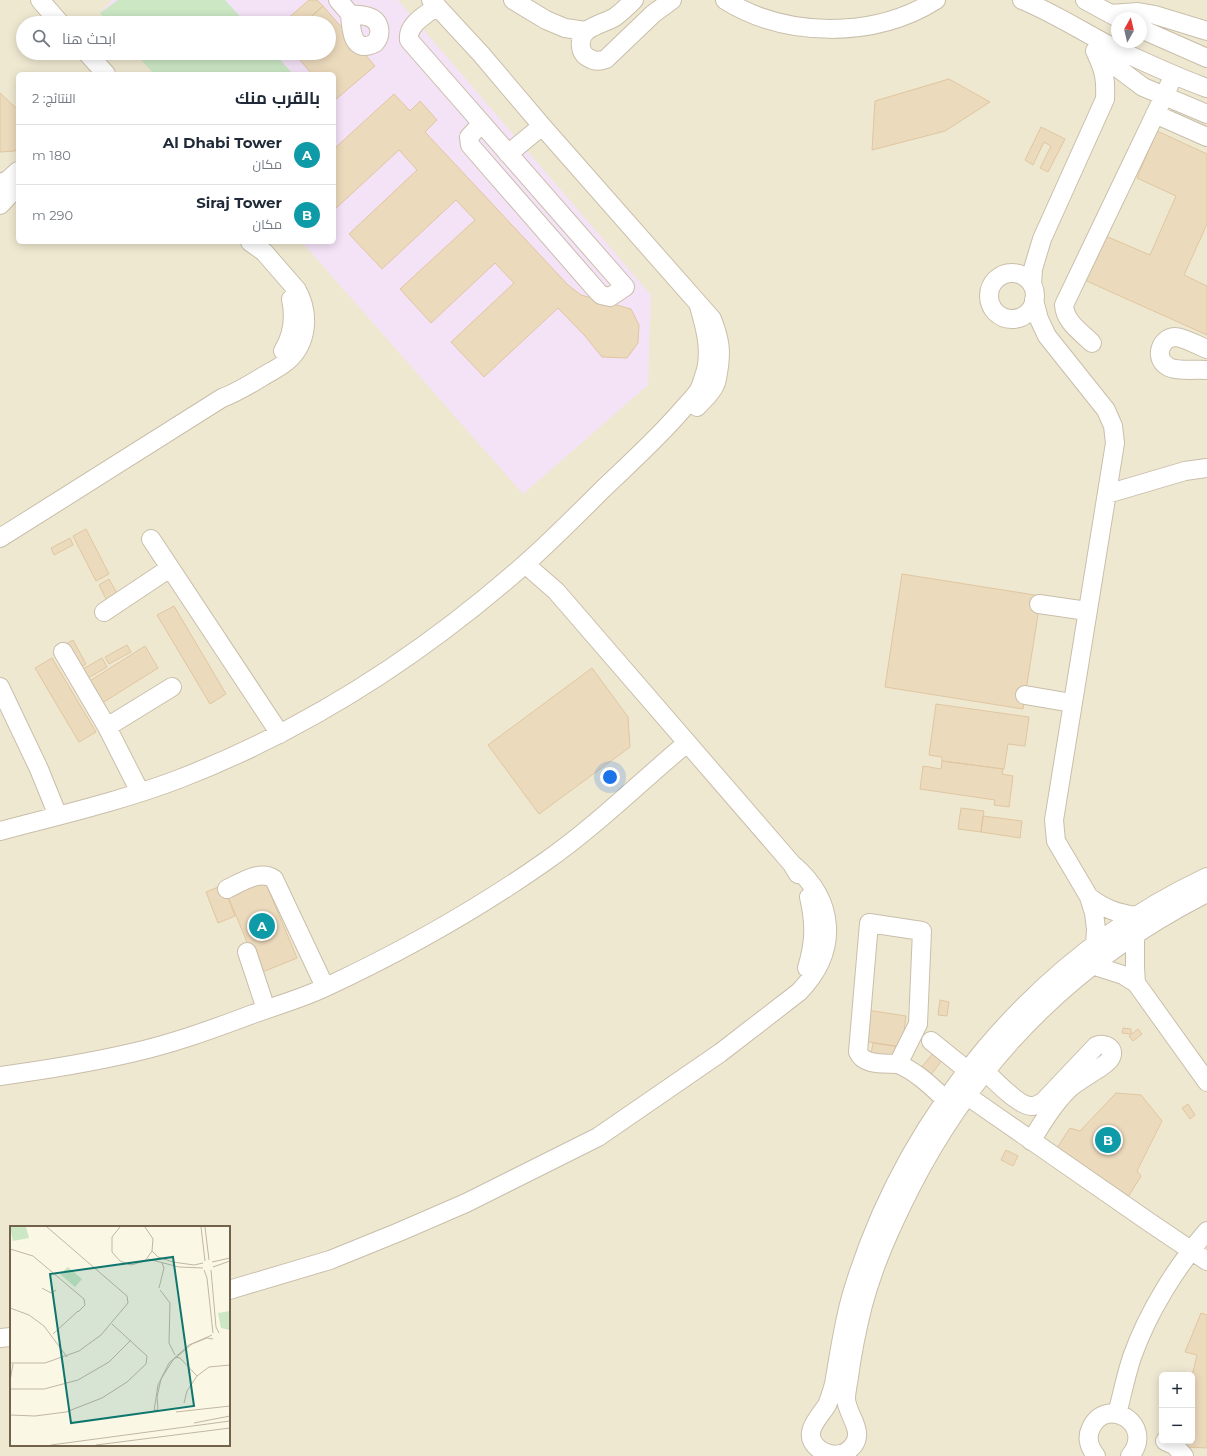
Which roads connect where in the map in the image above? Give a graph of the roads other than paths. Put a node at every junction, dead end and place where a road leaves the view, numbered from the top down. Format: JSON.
{"nodes":[{"id":1,"x":40,"y":0,"type":"edge"},
{"id":2,"x":338,"y":0,"type":"edge"},
{"id":3,"x":513,"y":0,"type":"edge"},
{"id":4,"x":634,"y":0,"type":"edge"},
{"id":5,"x":672,"y":0,"type":"edge"},
{"id":6,"x":725,"y":0,"type":"edge"},
{"id":7,"x":936,"y":0,"type":"edge"},
{"id":8,"x":1022,"y":0,"type":"edge"},
{"id":9,"x":1085,"y":0,"type":"edge"},
{"id":10,"x":434,"y":3,"type":"edge"},
{"id":11,"x":350,"y":14,"type":"dead end"},
{"id":12,"x":1111,"y":14,"type":"edge"},
{"id":13,"x":1147,"y":15,"type":"edge"},
{"id":14,"x":54,"y":16,"type":"edge"},
{"id":15,"x":1147,"y":18,"type":"edge"},
{"id":16,"x":1065,"y":21,"type":"junction"},
{"id":17,"x":586,"y":31,"type":"junction"},
{"id":18,"x":1207,"y":31,"type":"edge"},
{"id":19,"x":1095,"y":51,"type":"junction"},
{"id":20,"x":1207,"y":58,"type":"edge"},
{"id":21,"x":93,"y":60,"type":"edge"},
{"id":22,"x":104,"y":72,"type":"edge"},
{"id":23,"x":1174,"y":75,"type":"junction"},
{"id":24,"x":1143,"y":87,"type":"junction"},
{"id":25,"x":1207,"y":88,"type":"edge"},
{"id":26,"x":1163,"y":96,"type":"junction"},
{"id":27,"x":1104,"y":99,"type":"junction"},
{"id":28,"x":1155,"y":114,"type":"junction"},
{"id":29,"x":1207,"y":114,"type":"edge"},
{"id":30,"x":481,"y":124,"type":"junction"},
{"id":31,"x":542,"y":126,"type":"junction"},
{"id":32,"x":1207,"y":137,"type":"edge"},
{"id":33,"x":508,"y":154,"type":"junction"},
{"id":34,"x":16,"y":173,"type":"edge"},
{"id":35,"x":0,"y":183,"type":"edge"},
{"id":36,"x":16,"y":188,"type":"edge"},
{"id":37,"x":0,"y":205,"type":"edge"},
{"id":38,"x":1042,"y":239,"type":"junction"},
{"id":39,"x":252,"y":244,"type":"edge"},
{"id":40,"x":1007,"y":274,"type":"junction"},
{"id":41,"x":1033,"y":293,"type":"junction"},
{"id":42,"x":1010,"y":319,"type":"junction"},
{"id":43,"x":1047,"y":336,"type":"junction"},
{"id":44,"x":1092,"y":343,"type":"dead end"},
{"id":45,"x":1207,"y":350,"type":"edge"},
{"id":46,"x":1207,"y":370,"type":"edge"},
{"id":47,"x":1207,"y":468,"type":"edge"},
{"id":48,"x":1107,"y":494,"type":"junction"},
{"id":49,"x":0,"y":538,"type":"edge"},
{"id":50,"x":151,"y":539,"type":"dead end"},
{"id":51,"x":530,"y":560,"type":"junction"},
{"id":52,"x":170,"y":568,"type":"junction"},
{"id":53,"x":1038,"y":610,"type":"dead end"},
{"id":54,"x":104,"y":612,"type":"dead end"},
{"id":55,"x":1086,"y":617,"type":"junction"},
{"id":56,"x":63,"y":652,"type":"dead end"},
{"id":57,"x":0,"y":686,"type":"edge"},
{"id":58,"x":172,"y":687,"type":"dead end"},
{"id":59,"x":1024,"y":700,"type":"dead end"},
{"id":60,"x":1072,"y":708,"type":"junction"},
{"id":61,"x":107,"y":727,"type":"junction"},
{"id":62,"x":280,"y":734,"type":"junction"},
{"id":63,"x":686,"y":743,"type":"junction"},
{"id":64,"x":140,"y":792,"type":"junction"},
{"id":65,"x":51,"y":818,"type":"junction"},
{"id":66,"x":0,"y":831,"type":"edge"},
{"id":67,"x":1207,"y":877,"type":"edge"},
{"id":68,"x":227,"y":889,"type":"dead end"},
{"id":69,"x":1207,"y":893,"type":"edge"},
{"id":70,"x":1089,"y":897,"type":"junction"},
{"id":71,"x":1136,"y":916,"type":"junction"},
{"id":72,"x":1135,"y":934,"type":"junction"},
{"id":73,"x":1095,"y":945,"type":"junction"},
{"id":74,"x":247,"y":952,"type":"dead end"},
{"id":75,"x":1092,"y":965,"type":"junction"},
{"id":76,"x":1136,"y":984,"type":"junction"},
{"id":77,"x":326,"y":987,"type":"junction"},
{"id":78,"x":266,"y":1009,"type":"junction"},
{"id":79,"x":931,"y":1042,"type":"dead end"},
{"id":80,"x":898,"y":1064,"type":"junction"},
{"id":81,"x":976,"y":1071,"type":"junction"},
{"id":82,"x":0,"y":1076,"type":"edge"},
{"id":83,"x":1207,"y":1082,"type":"edge"},
{"id":84,"x":966,"y":1095,"type":"junction"},
{"id":85,"x":946,"y":1100,"type":"junction"},
{"id":86,"x":1031,"y":1141,"type":"junction"},
{"id":87,"x":1207,"y":1231,"type":"edge"},
{"id":88,"x":1191,"y":1250,"type":"junction"},
{"id":89,"x":1207,"y":1262,"type":"edge"},
{"id":90,"x":230,"y":1290,"type":"edge"},
{"id":91,"x":10,"y":1337,"type":"edge"},
{"id":92,"x":0,"y":1338,"type":"edge"},
{"id":93,"x":1117,"y":1414,"type":"junction"},
{"id":94,"x":1138,"y":1440,"type":"junction"},
{"id":95,"x":1159,"y":1441,"type":"edge"},
{"id":96,"x":1171,"y":1444,"type":"edge"},
{"id":97,"x":1096,"y":1456,"type":"edge"},
{"id":98,"x":1130,"y":1456,"type":"edge"},
{"id":99,"x":1184,"y":1456,"type":"edge"}],
"edges":[{"from":1,"to":14,"type":"street"},
{"from":2,"to":11,"type":"street"},
{"from":3,"to":17,"type":"street"},
{"from":4,"to":17,"type":"street"},
{"from":5,"to":17,"type":"street"},
{"from":6,"to":7,"type":"street"},
{"from":8,"to":16,"type":"street"},
{"from":9,"to":12,"type":"street"},
{"from":10,"to":30,"type":"street"},
{"from":10,"to":31,"type":"street"},
{"from":13,"to":18,"type":"street"},
{"from":15,"to":20,"type":"street"},
{"from":16,"to":19,"type":"street"},
{"from":16,"to":23,"type":"street"},
{"from":19,"to":24,"type":"street"},
{"from":19,"to":27,"type":"street"},
{"from":21,"to":22,"type":"street"},
{"from":23,"to":25,"type":"street"},
{"from":23,"to":26,"type":"street"},
{"from":24,"to":26,"type":"street"},
{"from":24,"to":27,"type":"street"},
{"from":26,"to":28,"type":"street"},
{"from":26,"to":29,"type":"street"},
{"from":27,"to":38,"type":"street"},
{"from":28,"to":32,"type":"street"},
{"from":28,"to":44,"type":"street"},
{"from":30,"to":33,"type":"street"},
{"from":30,"to":33,"type":"street"},
{"from":31,"to":33,"type":"street"},
{"from":31,"to":51,"type":"street"},
{"from":34,"to":35,"type":"street"},
{"from":36,"to":37,"type":"street"},
{"from":38,"to":40,"type":"street"},
{"from":38,"to":41,"type":"street"},
{"from":39,"to":49,"type":"street"},
{"from":40,"to":41,"type":"street"},
{"from":40,"to":42,"type":"street"},
{"from":41,"to":42,"type":"street"},
{"from":41,"to":43,"type":"street"},
{"from":42,"to":43,"type":"street"},
{"from":43,"to":48,"type":"street"},
{"from":45,"to":46,"type":"street"},
{"from":47,"to":48,"type":"street"},
{"from":48,"to":55,"type":"street"},
{"from":50,"to":52,"type":"street"},
{"from":51,"to":62,"type":"street"},
{"from":51,"to":63,"type":"street"},
{"from":52,"to":54,"type":"street"},
{"from":52,"to":62,"type":"street"},
{"from":53,"to":55,"type":"street"},
{"from":55,"to":60,"type":"street"},
{"from":56,"to":61,"type":"street"},
{"from":57,"to":65,"type":"street"},
{"from":58,"to":61,"type":"street"},
{"from":59,"to":60,"type":"street"},
{"from":60,"to":70,"type":"street"},
{"from":61,"to":64,"type":"street"},
{"from":62,"to":64,"type":"street"},
{"from":63,"to":77,"type":"street"},
{"from":63,"to":90,"type":"street"},
{"from":64,"to":65,"type":"street"},
{"from":65,"to":66,"type":"street"},
{"from":67,"to":71,"type":"street"},
{"from":68,"to":77,"type":"street"},
{"from":69,"to":72,"type":"street"},
{"from":70,"to":71,"type":"street"},
{"from":70,"to":73,"type":"street"},
{"from":71,"to":73,"type":"street"},
{"from":72,"to":75,"type":"street"},
{"from":72,"to":76,"type":"street"},
{"from":73,"to":81,"type":"street"},
{"from":74,"to":78,"type":"street"},
{"from":75,"to":76,"type":"street"},
{"from":75,"to":81,"type":"street"},
{"from":76,"to":83,"type":"street"},
{"from":77,"to":78,"type":"street"},
{"from":78,"to":82,"type":"street"},
{"from":79,"to":81,"type":"street"},
{"from":80,"to":80,"type":"street"},
{"from":80,"to":85,"type":"street"},
{"from":81,"to":84,"type":"street"},
{"from":81,"to":85,"type":"street"},
{"from":81,"to":86,"type":"street"},
{"from":84,"to":85,"type":"street"},
{"from":84,"to":86,"type":"street"},
{"from":86,"to":88,"type":"street"},
{"from":87,"to":88,"type":"street"},
{"from":88,"to":89,"type":"street"},
{"from":88,"to":93,"type":"street"},
{"from":91,"to":92,"type":"street"},
{"from":93,"to":94,"type":"street"},
{"from":93,"to":97,"type":"street"},
{"from":94,"to":95,"type":"street"},
{"from":94,"to":98,"type":"street"},
{"from":96,"to":99,"type":"street"}]}
